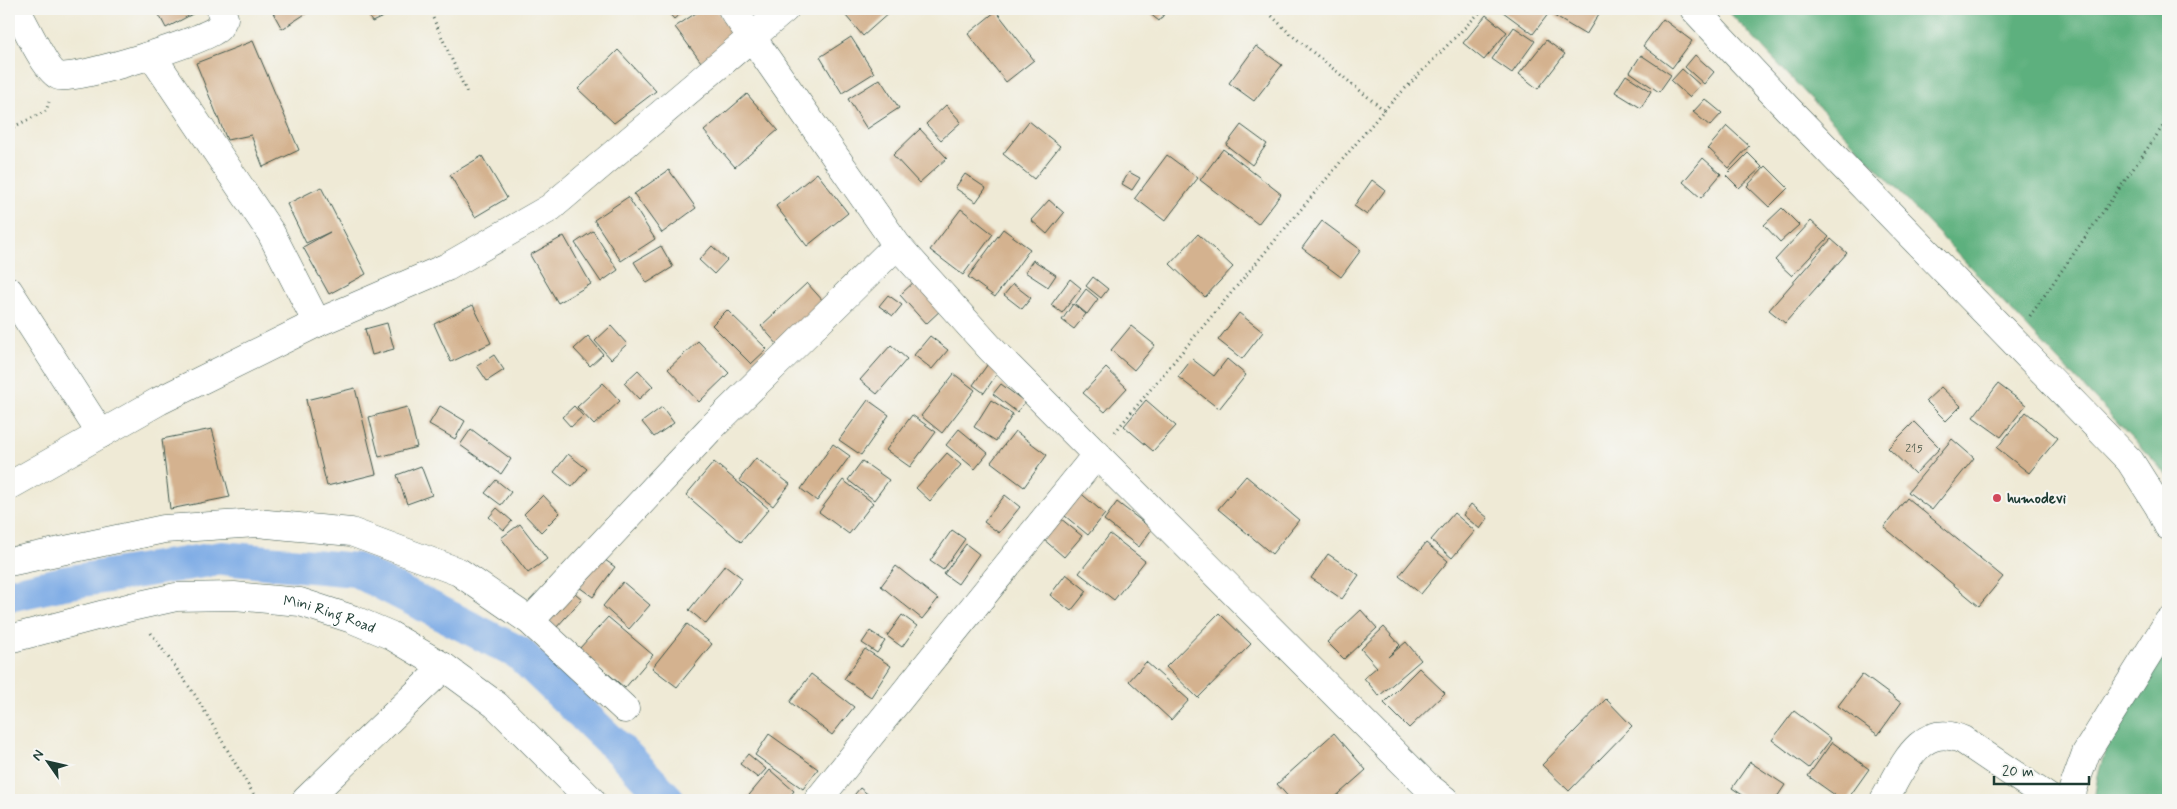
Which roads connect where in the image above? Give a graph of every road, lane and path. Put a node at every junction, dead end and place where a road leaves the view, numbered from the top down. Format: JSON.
{"nodes":[{"id":1,"x":16,"y":9,"type":"edge"},
{"id":2,"x":220,"y":9,"type":"edge"},
{"id":3,"x":429,"y":9,"type":"edge"},
{"id":4,"x":732,"y":9,"type":"edge"},
{"id":5,"x":784,"y":9,"type":"edge"},
{"id":6,"x":1265,"y":9,"type":"edge"},
{"id":7,"x":1483,"y":9,"type":"edge"},
{"id":8,"x":1694,"y":9,"type":"edge"},
{"id":9,"x":751,"y":36,"type":"junction"},
{"id":10,"x":152,"y":56,"type":"junction"},
{"id":11,"x":58,"y":76,"type":"junction"},
{"id":12,"x":467,"y":93,"type":"dead end"},
{"id":13,"x":1384,"y":110,"type":"junction"},
{"id":14,"x":2168,"y":119,"type":"edge"},
{"id":15,"x":9,"y":129,"type":"edge"},
{"id":16,"x":897,"y":246,"type":"junction"},
{"id":17,"x":9,"y":291,"type":"edge"},
{"id":18,"x":317,"y":322,"type":"junction"},
{"id":19,"x":2012,"y":341,"type":"junction"},
{"id":20,"x":101,"y":434,"type":"junction"},
{"id":21,"x":1097,"y":454,"type":"junction"},
{"id":22,"x":9,"y":486,"type":"edge"},
{"id":23,"x":2168,"y":526,"type":"edge"},
{"id":24,"x":9,"y":562,"type":"edge"},
{"id":25,"x":131,"y":606,"type":"junction"},
{"id":26,"x":530,"y":621,"type":"junction"},
{"id":27,"x":2168,"y":622,"type":"edge"},
{"id":28,"x":9,"y":639,"type":"edge"},
{"id":29,"x":444,"y":667,"type":"junction"},
{"id":30,"x":624,"y":708,"type":"dead end"},
{"id":31,"x":257,"y":800,"type":"edge"},
{"id":32,"x":306,"y":800,"type":"edge"},
{"id":33,"x":591,"y":800,"type":"edge"},
{"id":34,"x":818,"y":800,"type":"edge"},
{"id":35,"x":1445,"y":800,"type":"edge"},
{"id":36,"x":1884,"y":800,"type":"edge"},
{"id":37,"x":2052,"y":800,"type":"edge"},
{"id":38,"x":2072,"y":800,"type":"edge"}],
"edges":[{"from":1,"to":11,"type":"street"},
{"from":2,"to":10,"type":"street"},
{"from":3,"to":12,"type":"path"},
{"from":4,"to":9,"type":"street"},
{"from":5,"to":9,"type":"street"},
{"from":6,"to":13,"type":"path"},
{"from":7,"to":13,"type":"path"},
{"from":8,"to":19,"type":"street"},
{"from":9,"to":16,"type":"street"},
{"from":9,"to":18,"type":"street"},
{"from":10,"to":11,"type":"street"},
{"from":10,"to":18,"type":"street"},
{"from":11,"to":15,"type":"path"},
{"from":13,"to":21,"type":"path"},
{"from":14,"to":19,"type":"path"},
{"from":16,"to":21,"type":"street"},
{"from":16,"to":26,"type":"street"},
{"from":17,"to":20,"type":"street"},
{"from":18,"to":20,"type":"street"},
{"from":19,"to":23,"type":"street"},
{"from":20,"to":22,"type":"street"},
{"from":21,"to":34,"type":"street"},
{"from":21,"to":35,"type":"street"},
{"from":24,"to":26,"type":"street"},
{"from":25,"to":28,"type":"street","name":"Mini Ring Road"},
{"from":25,"to":29,"type":"street","name":"Mini Ring Road"},
{"from":25,"to":31,"type":"path"},
{"from":26,"to":30,"type":"street"},
{"from":27,"to":38,"type":"street"},
{"from":29,"to":32,"type":"street"},
{"from":29,"to":33,"type":"street","name":"Mini Ring Road"},
{"from":36,"to":37,"type":"street"}]}
